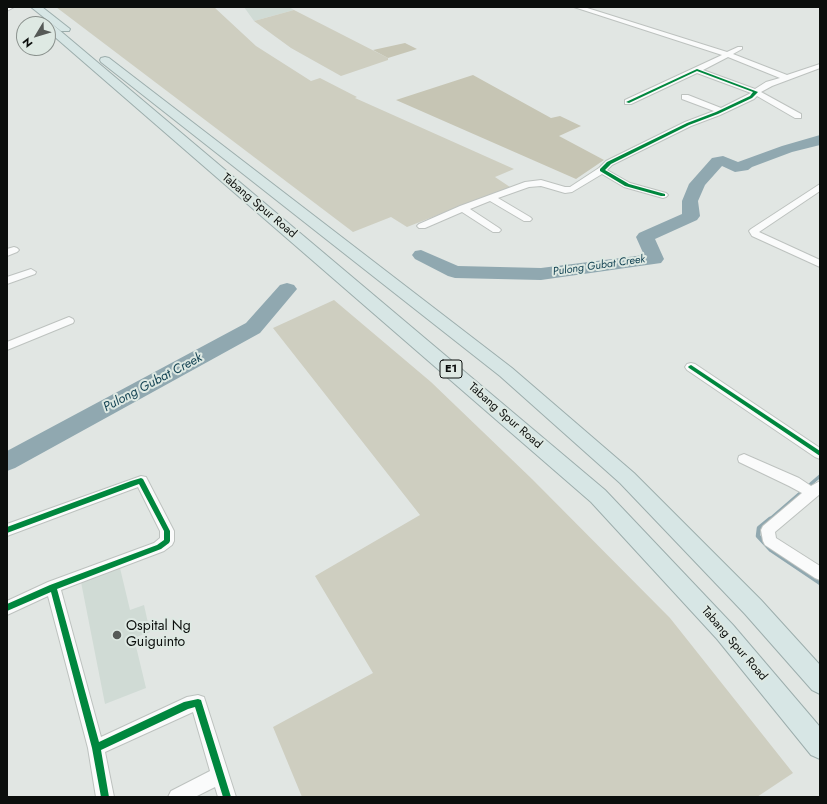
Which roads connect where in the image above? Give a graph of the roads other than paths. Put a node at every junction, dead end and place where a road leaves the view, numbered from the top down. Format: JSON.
{"nodes":[{"id":1,"x":11,"y":7,"type":"edge"},
{"id":2,"x":25,"y":7,"type":"edge"},
{"id":3,"x":36,"y":7,"type":"edge"},
{"id":4,"x":576,"y":7,"type":"edge"},
{"id":5,"x":7,"y":9,"type":"edge"},
{"id":6,"x":36,"y":16,"type":"edge"},
{"id":7,"x":56,"y":33,"type":"edge"},
{"id":8,"x":740,"y":48,"type":"dead end"},
{"id":9,"x":728,"y":54,"type":"junction"},
{"id":10,"x":820,"y":66,"type":"edge"},
{"id":11,"x":697,"y":70,"type":"junction"},
{"id":12,"x":787,"y":78,"type":"junction"},
{"id":13,"x":756,"y":92,"type":"junction"},
{"id":14,"x":685,"y":97,"type":"dead end"},
{"id":15,"x":628,"y":102,"type":"dead end"},
{"id":16,"x":721,"y":111,"type":"junction"},
{"id":17,"x":798,"y":116,"type":"dead end"},
{"id":18,"x":602,"y":170,"type":"junction"},
{"id":19,"x":820,"y":187,"type":"edge"},
{"id":20,"x":663,"y":195,"type":"dead end"},
{"id":21,"x":491,"y":198,"type":"junction"},
{"id":22,"x":463,"y":208,"type":"junction"},
{"id":23,"x":527,"y":219,"type":"dead end"},
{"id":24,"x":422,"y":226,"type":"dead end"},
{"id":25,"x":496,"y":230,"type":"dead end"},
{"id":26,"x":820,"y":253,"type":"edge"},
{"id":27,"x":810,"y":260,"type":"junction"},
{"id":28,"x":820,"y":264,"type":"edge"},
{"id":29,"x":31,"y":272,"type":"dead end"},
{"id":30,"x":7,"y":281,"type":"edge"},
{"id":31,"x":69,"y":321,"type":"dead end"},
{"id":32,"x":7,"y":346,"type":"edge"},
{"id":33,"x":691,"y":367,"type":"dead end"},
{"id":34,"x":820,"y":454,"type":"edge"},
{"id":35,"x":744,"y":459,"type":"dead end"},
{"id":36,"x":816,"y":489,"type":"edge"},
{"id":37,"x":7,"y":530,"type":"edge"},
{"id":38,"x":820,"y":574,"type":"edge"},
{"id":39,"x":53,"y":587,"type":"junction"},
{"id":40,"x":7,"y":608,"type":"edge"},
{"id":41,"x":820,"y":682,"type":"edge"},
{"id":42,"x":820,"y":746,"type":"edge"},
{"id":43,"x":96,"y":748,"type":"junction"},
{"id":44,"x":220,"y":775,"type":"junction"},
{"id":45,"x":105,"y":797,"type":"edge"},
{"id":46,"x":177,"y":797,"type":"edge"},
{"id":47,"x":227,"y":797,"type":"edge"}],
"edges":[{"from":1,"to":5,"type":"street"},
{"from":2,"to":6,"type":"highway"},
{"from":3,"to":41,"type":"highway","name":"Tabang Spur Road","number":"E1"},
{"from":4,"to":9,"type":"street"},
{"from":7,"to":42,"type":"highway","name":"Tabang Spur Road","number":"E1"},
{"from":8,"to":9,"type":"street"},
{"from":9,"to":11,"type":"street"},
{"from":9,"to":12,"type":"street"},
{"from":10,"to":12,"type":"street"},
{"from":11,"to":13,"type":"street"},
{"from":11,"to":15,"type":"street"},
{"from":12,"to":13,"type":"street"},
{"from":13,"to":16,"type":"street"},
{"from":13,"to":17,"type":"street"},
{"from":14,"to":16,"type":"street"},
{"from":16,"to":18,"type":"street"},
{"from":18,"to":20,"type":"street"},
{"from":18,"to":21,"type":"street"},
{"from":19,"to":27,"type":"street"},
{"from":21,"to":22,"type":"street"},
{"from":21,"to":23,"type":"street"},
{"from":22,"to":24,"type":"street"},
{"from":22,"to":25,"type":"street"},
{"from":26,"to":27,"type":"street"},
{"from":27,"to":28,"type":"street"},
{"from":29,"to":30,"type":"street"},
{"from":31,"to":32,"type":"street"},
{"from":33,"to":34,"type":"street"},
{"from":35,"to":36,"type":"street"},
{"from":36,"to":38,"type":"street"},
{"from":37,"to":39,"type":"street"},
{"from":39,"to":40,"type":"street"},
{"from":39,"to":43,"type":"street"},
{"from":43,"to":44,"type":"street"},
{"from":43,"to":45,"type":"street"},
{"from":44,"to":46,"type":"street"},
{"from":44,"to":47,"type":"street"}]}
